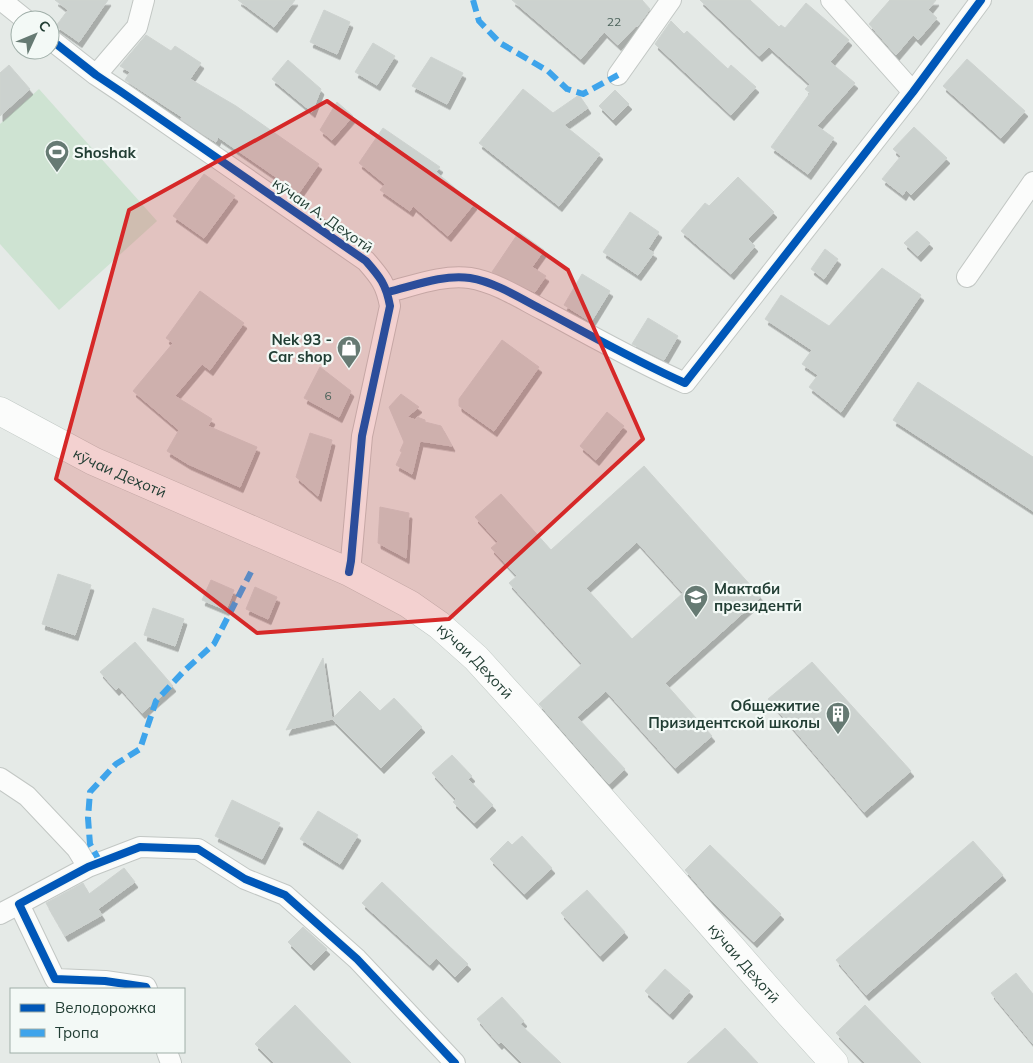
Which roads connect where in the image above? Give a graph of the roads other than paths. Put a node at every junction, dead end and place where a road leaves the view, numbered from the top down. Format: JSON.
{"nodes":[{"id":1,"x":1,"y":0,"type":"edge"},
{"id":2,"x":144,"y":0,"type":"edge"},
{"id":3,"x":671,"y":0,"type":"edge"},
{"id":4,"x":831,"y":0,"type":"edge"},
{"id":5,"x":981,"y":0,"type":"edge"},
{"id":6,"x":14,"y":10,"type":"edge"},
{"id":7,"x":60,"y":47,"type":"edge"},
{"id":8,"x":96,"y":75,"type":"junction"},
{"id":9,"x":618,"y":75,"type":"dead end"},
{"id":10,"x":913,"y":92,"type":"junction"},
{"id":11,"x":1033,"y":182,"type":"edge"},
{"id":12,"x":967,"y":277,"type":"dead end"},
{"id":13,"x":388,"y":292,"type":"junction"},
{"id":14,"x":0,"y":411,"type":"edge"},
{"id":15,"x":349,"y":572,"type":"junction"},
{"id":16,"x":0,"y":778,"type":"edge"},
{"id":17,"x":88,"y":867,"type":"junction"},
{"id":18,"x":19,"y":904,"type":"junction"},
{"id":19,"x":0,"y":914,"type":"edge"},
{"id":20,"x":146,"y":988,"type":"edge"},
{"id":21,"x":455,"y":1063,"type":"edge"},
{"id":22,"x":834,"y":1063,"type":"edge"}],
"edges":[{"from":1,"to":6,"type":"street"},
{"from":2,"to":8,"type":"street"},
{"from":3,"to":9,"type":"street"},
{"from":4,"to":10,"type":"street"},
{"from":5,"to":10,"type":"street"},
{"from":7,"to":8,"type":"street","name":"кӯчаи А. Деҳотӣ"},
{"from":8,"to":13,"type":"street","name":"кӯчаи А. Деҳотӣ"},
{"from":10,"to":13,"type":"street"},
{"from":11,"to":12,"type":"street"},
{"from":13,"to":15,"type":"street"},
{"from":14,"to":15,"type":"main road","name":"кӯчаи Деҳотӣ"},
{"from":15,"to":22,"type":"main road","name":"кӯчаи Деҳотӣ"},
{"from":16,"to":17,"type":"street"},
{"from":17,"to":18,"type":"street"},
{"from":17,"to":21,"type":"street"},
{"from":18,"to":19,"type":"street"},
{"from":18,"to":20,"type":"street"}]}
